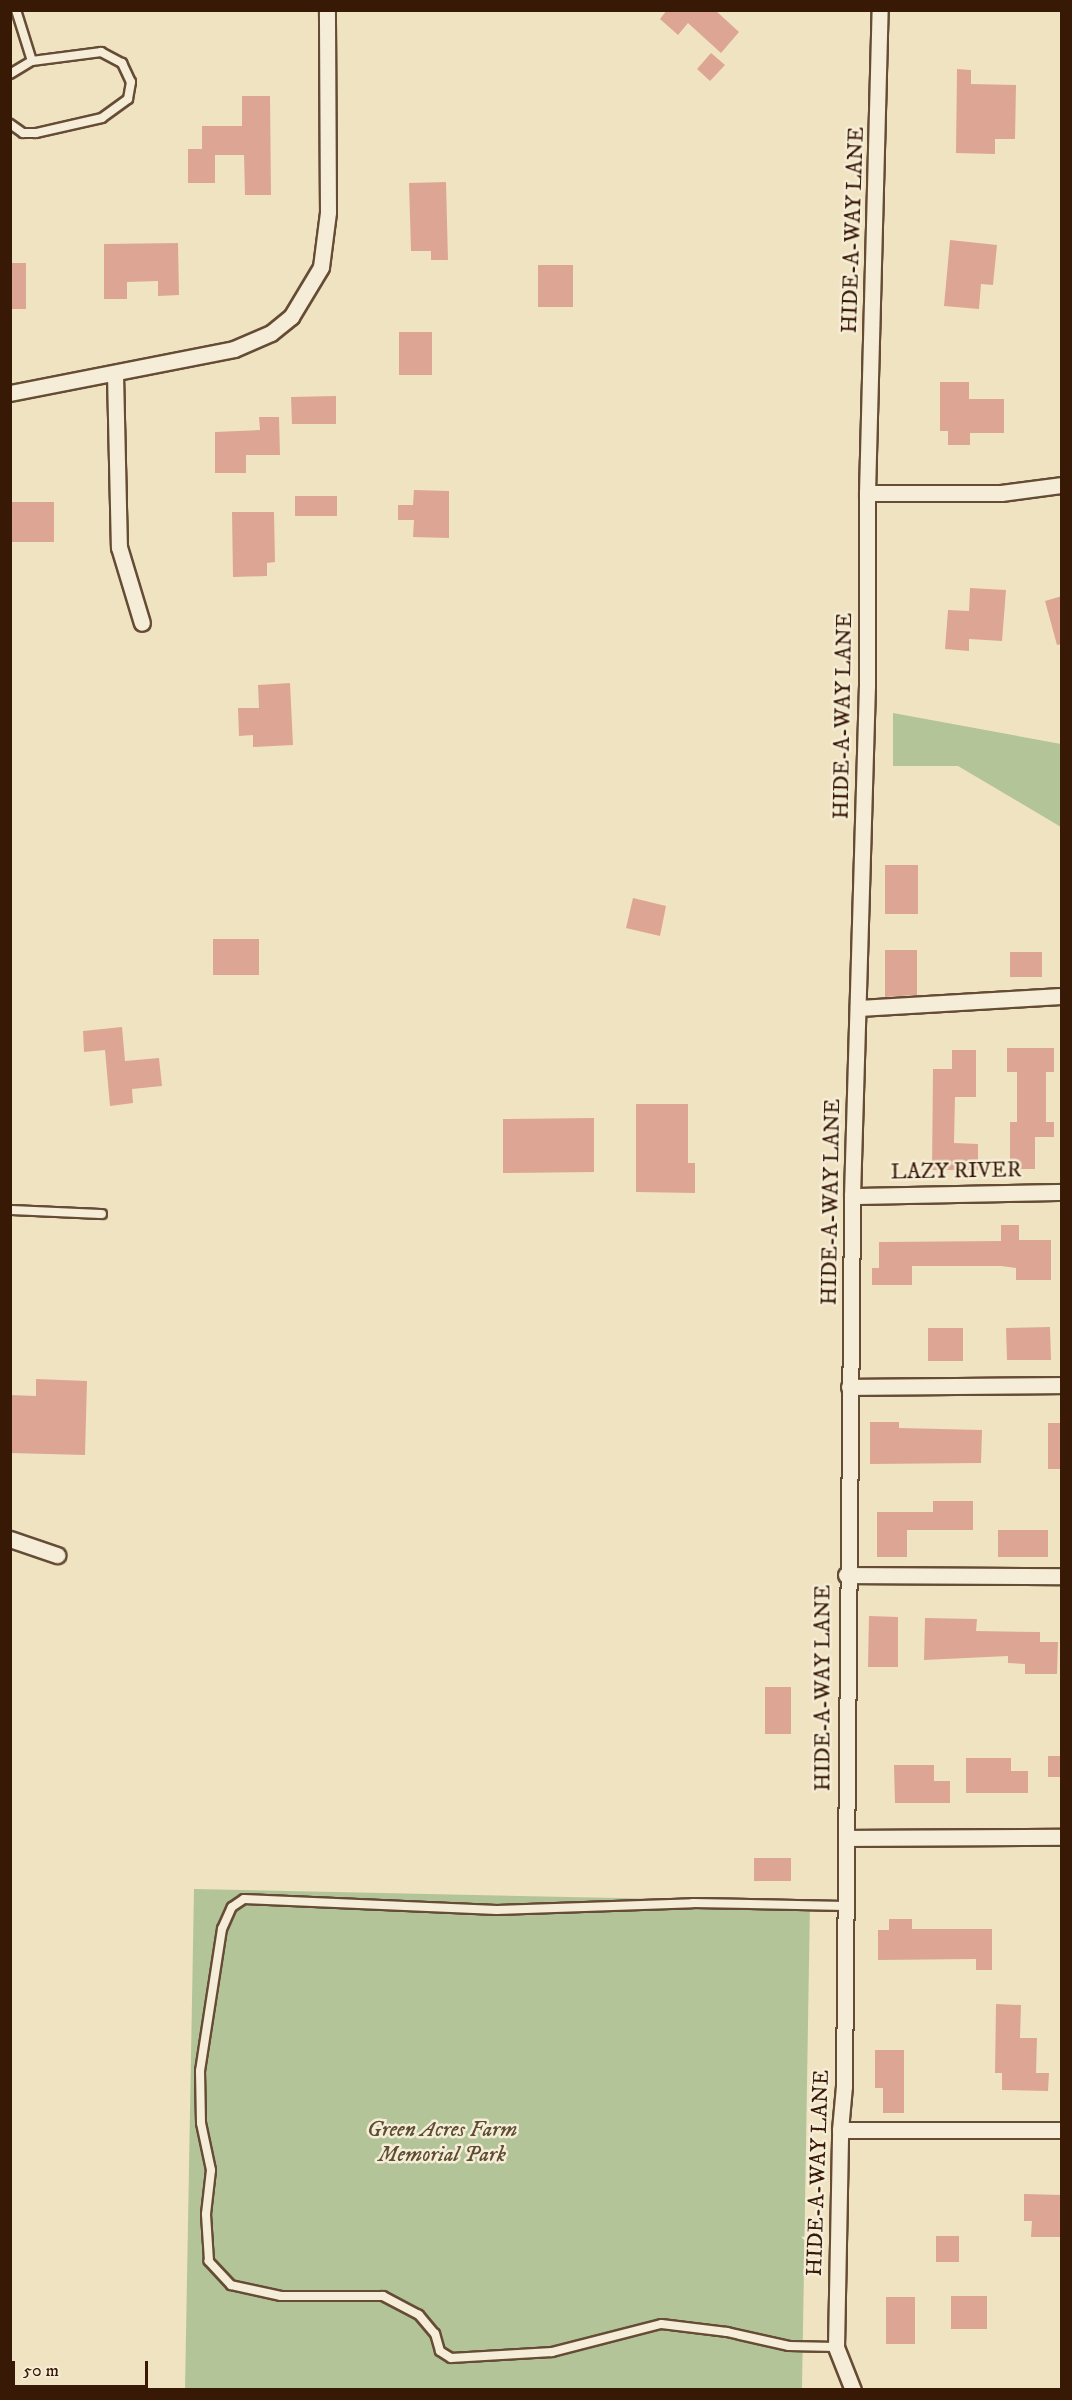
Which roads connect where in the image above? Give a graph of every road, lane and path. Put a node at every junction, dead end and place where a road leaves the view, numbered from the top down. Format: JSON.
{"nodes":[{"id":1,"x":16,"y":10,"type":"edge"},
{"id":2,"x":327,"y":10,"type":"edge"},
{"id":3,"x":880,"y":10,"type":"edge"},
{"id":4,"x":32,"y":61,"type":"junction"},
{"id":5,"x":10,"y":74,"type":"edge"},
{"id":6,"x":10,"y":124,"type":"edge"},
{"id":7,"x":115,"y":374,"type":"junction"},
{"id":8,"x":10,"y":393,"type":"edge"},
{"id":9,"x":1062,"y":485,"type":"edge"},
{"id":10,"x":867,"y":493,"type":"junction"},
{"id":11,"x":142,"y":623,"type":"dead end"},
{"id":12,"x":1062,"y":996,"type":"edge"},
{"id":13,"x":858,"y":1008,"type":"junction"},
{"id":14,"x":1062,"y":1192,"type":"edge"},
{"id":15,"x":852,"y":1196,"type":"junction"},
{"id":16,"x":10,"y":1210,"type":"edge"},
{"id":17,"x":102,"y":1214,"type":"dead end"},
{"id":18,"x":1062,"y":1385,"type":"edge"},
{"id":19,"x":849,"y":1387,"type":"junction"},
{"id":20,"x":10,"y":1539,"type":"edge"},
{"id":21,"x":57,"y":1555,"type":"dead end"},
{"id":22,"x":846,"y":1575,"type":"junction"},
{"id":23,"x":1062,"y":1576,"type":"edge"},
{"id":24,"x":1062,"y":1837,"type":"edge"},
{"id":25,"x":846,"y":1838,"type":"junction"},
{"id":26,"x":845,"y":1906,"type":"junction"},
{"id":27,"x":840,"y":2130,"type":"junction"},
{"id":28,"x":1062,"y":2130,"type":"edge"},
{"id":29,"x":836,"y":2347,"type":"junction"},
{"id":30,"x":854,"y":2390,"type":"edge"}],
"edges":[{"from":1,"to":4,"type":"lane"},
{"from":2,"to":7,"type":"street"},
{"from":3,"to":10,"type":"street","name":"HIDE-A-WAY LANE"},
{"from":4,"to":5,"type":"lane"},
{"from":4,"to":6,"type":"lane"},
{"from":7,"to":8,"type":"street"},
{"from":7,"to":11,"type":"street"},
{"from":9,"to":10,"type":"street"},
{"from":10,"to":13,"type":"street","name":"HIDE-A-WAY LANE"},
{"from":12,"to":13,"type":"street"},
{"from":13,"to":15,"type":"street","name":"HIDE-A-WAY LANE"},
{"from":14,"to":15,"type":"street","name":"LAZY RIVER"},
{"from":15,"to":19,"type":"street","name":"HIDE-A-WAY LANE"},
{"from":16,"to":17,"type":"lane"},
{"from":18,"to":19,"type":"street"},
{"from":19,"to":22,"type":"street","name":"HIDE-A-WAY LANE"},
{"from":20,"to":21,"type":"street"},
{"from":22,"to":23,"type":"street"},
{"from":22,"to":25,"type":"street","name":"HIDE-A-WAY LANE"},
{"from":24,"to":25,"type":"street"},
{"from":25,"to":26,"type":"street","name":"HIDE-A-WAY LANE"},
{"from":26,"to":27,"type":"street","name":"HIDE-A-WAY LANE"},
{"from":26,"to":29,"type":"lane"},
{"from":27,"to":28,"type":"street"},
{"from":27,"to":29,"type":"street","name":"HIDE-A-WAY LANE"},
{"from":29,"to":30,"type":"street","name":"HIDE-A-WAY LANE"}]}
